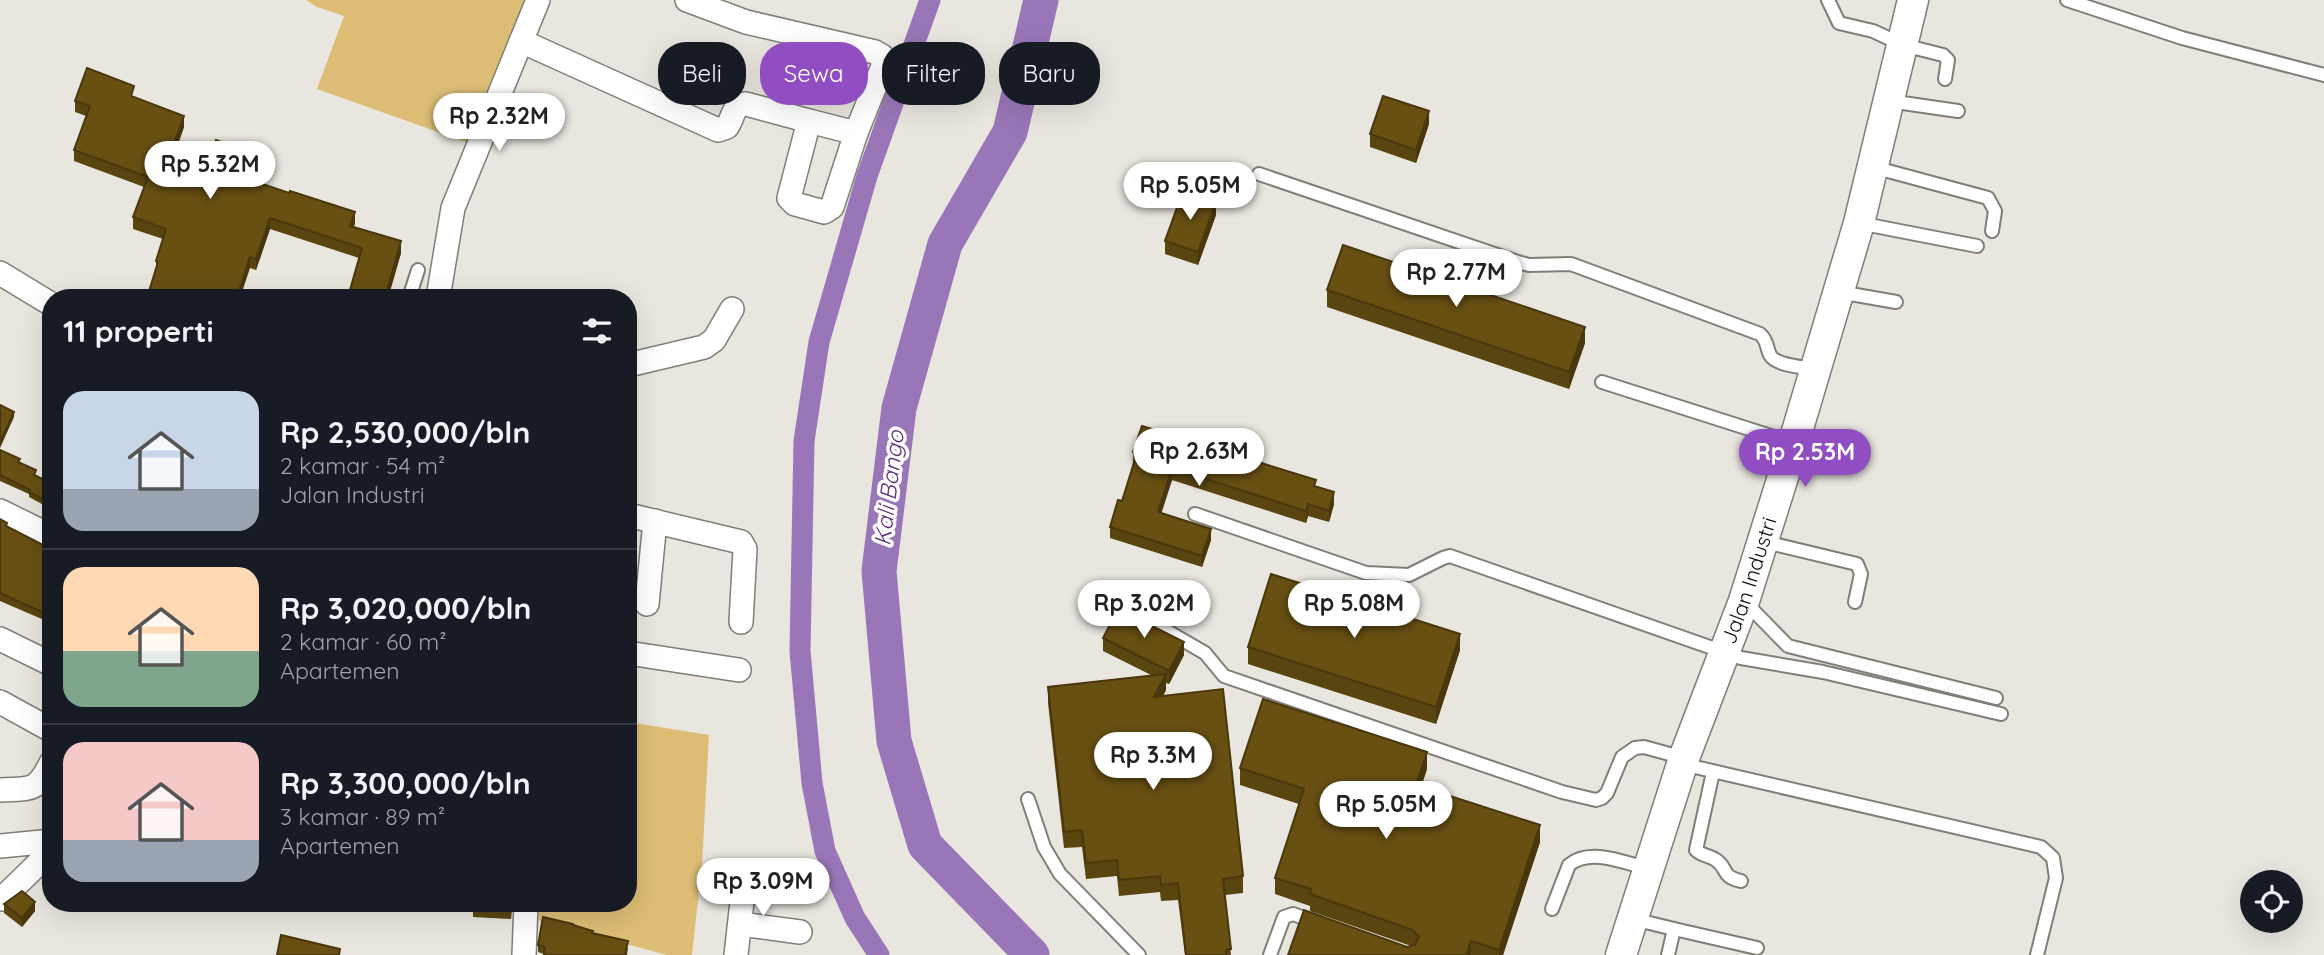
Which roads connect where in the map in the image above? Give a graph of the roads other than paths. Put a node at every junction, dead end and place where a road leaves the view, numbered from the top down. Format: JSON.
{"nodes":[{"id":1,"x":538,"y":0,"type":"edge"},
{"id":2,"x":687,"y":0,"type":"edge"},
{"id":3,"x":1829,"y":0,"type":"edge"},
{"id":4,"x":1913,"y":0,"type":"edge"},
{"id":5,"x":2067,"y":0,"type":"edge"},
{"id":6,"x":521,"y":41,"type":"junction"},
{"id":7,"x":1903,"y":44,"type":"junction"},
{"id":8,"x":2324,"y":75,"type":"edge"},
{"id":9,"x":1945,"y":79,"type":"dead end"},
{"id":10,"x":1888,"y":101,"type":"junction"},
{"id":11,"x":1958,"y":111,"type":"dead end"},
{"id":12,"x":809,"y":121,"type":"junction"},
{"id":13,"x":856,"y":133,"type":"junction"},
{"id":14,"x":1872,"y":167,"type":"junction"},
{"id":15,"x":1259,"y":174,"type":"dead end"},
{"id":16,"x":1859,"y":223,"type":"junction"},
{"id":17,"x":1992,"y":231,"type":"dead end"},
{"id":18,"x":1977,"y":246,"type":"dead end"},
{"id":19,"x":418,"y":270,"type":"dead end"},
{"id":20,"x":0,"y":273,"type":"edge"},
{"id":21,"x":413,"y":289,"type":"edge"},
{"id":22,"x":440,"y":289,"type":"edge"},
{"id":23,"x":1838,"y":292,"type":"junction"},
{"id":24,"x":42,"y":298,"type":"edge"},
{"id":25,"x":1896,"y":302,"type":"dead end"},
{"id":26,"x":732,"y":309,"type":"dead end"},
{"id":27,"x":637,"y":363,"type":"edge"},
{"id":28,"x":1815,"y":369,"type":"junction"},
{"id":29,"x":1601,"y":382,"type":"dead end"},
{"id":30,"x":1793,"y":445,"type":"junction"},
{"id":31,"x":0,"y":511,"type":"edge"},
{"id":32,"x":1195,"y":514,"type":"dead end"},
{"id":33,"x":637,"y":517,"type":"edge"},
{"id":34,"x":655,"y":521,"type":"junction"},
{"id":35,"x":42,"y":532,"type":"edge"},
{"id":36,"x":1761,"y":541,"type":"junction"},
{"id":37,"x":1110,"y":598,"type":"dead end"},
{"id":38,"x":1744,"y":601,"type":"junction"},
{"id":39,"x":1855,"y":602,"type":"dead end"},
{"id":40,"x":647,"y":604,"type":"dead end"},
{"id":41,"x":741,"y":622,"type":"dead end"},
{"id":42,"x":0,"y":639,"type":"edge"},
{"id":43,"x":1723,"y":653,"type":"junction"},
{"id":44,"x":637,"y":654,"type":"edge"},
{"id":45,"x":42,"y":660,"type":"edge"},
{"id":46,"x":739,"y":670,"type":"dead end"},
{"id":47,"x":1996,"y":698,"type":"dead end"},
{"id":48,"x":0,"y":702,"type":"edge"},
{"id":49,"x":2001,"y":714,"type":"dead end"},
{"id":50,"x":42,"y":725,"type":"edge"},
{"id":51,"x":1683,"y":761,"type":"junction"},
{"id":52,"x":1713,"y":772,"type":"junction"},
{"id":53,"x":42,"y":780,"type":"edge"},
{"id":54,"x":0,"y":790,"type":"edge"},
{"id":55,"x":1028,"y":799,"type":"dead end"},
{"id":56,"x":42,"y":842,"type":"edge"},
{"id":57,"x":0,"y":846,"type":"edge"},
{"id":58,"x":42,"y":860,"type":"edge"},
{"id":59,"x":1649,"y":869,"type":"junction"},
{"id":60,"x":745,"y":875,"type":"dead end"},
{"id":61,"x":1741,"y":881,"type":"dead end"},
{"id":62,"x":2,"y":899,"type":"edge"},
{"id":63,"x":1552,"y":909,"type":"dead end"},
{"id":64,"x":526,"y":912,"type":"edge"},
{"id":65,"x":1633,"y":919,"type":"junction"},
{"id":66,"x":740,"y":924,"type":"junction"},
{"id":67,"x":1332,"y":928,"type":"edge"},
{"id":68,"x":1674,"y":929,"type":"junction"},
{"id":69,"x":800,"y":932,"type":"dead end"},
{"id":70,"x":1757,"y":948,"type":"dead end"},
{"id":71,"x":524,"y":955,"type":"edge"},
{"id":72,"x":736,"y":955,"type":"edge"},
{"id":73,"x":1139,"y":955,"type":"edge"},
{"id":74,"x":1270,"y":955,"type":"edge"},
{"id":75,"x":1621,"y":955,"type":"edge"},
{"id":76,"x":1668,"y":955,"type":"edge"},
{"id":77,"x":2037,"y":955,"type":"edge"}],
"edges":[{"from":1,"to":6,"type":"street"},
{"from":2,"to":13,"type":"street"},
{"from":3,"to":7,"type":"lane"},
{"from":4,"to":7,"type":"street","name":"Jalan Industri"},
{"from":5,"to":8,"type":"lane"},
{"from":6,"to":12,"type":"street"},
{"from":6,"to":22,"type":"street"},
{"from":7,"to":9,"type":"lane"},
{"from":7,"to":10,"type":"street","name":"Jalan Industri"},
{"from":10,"to":11,"type":"lane"},
{"from":10,"to":14,"type":"street","name":"Jalan Industri"},
{"from":12,"to":13,"type":"street"},
{"from":12,"to":13,"type":"street"},
{"from":14,"to":16,"type":"street","name":"Jalan Industri"},
{"from":14,"to":17,"type":"lane"},
{"from":15,"to":28,"type":"lane"},
{"from":16,"to":18,"type":"lane"},
{"from":16,"to":23,"type":"street","name":"Jalan Industri"},
{"from":19,"to":21,"type":"lane"},
{"from":20,"to":24,"type":"street"},
{"from":23,"to":25,"type":"lane"},
{"from":23,"to":28,"type":"street","name":"Jalan Industri"},
{"from":26,"to":27,"type":"street"},
{"from":28,"to":30,"type":"street","name":"Jalan Industri"},
{"from":29,"to":30,"type":"lane"},
{"from":30,"to":36,"type":"street","name":"Jalan Industri"},
{"from":31,"to":35,"type":"street"},
{"from":32,"to":43,"type":"lane"},
{"from":33,"to":34,"type":"street"},
{"from":34,"to":40,"type":"street"},
{"from":34,"to":41,"type":"street"},
{"from":36,"to":38,"type":"street","name":"Jalan Industri"},
{"from":36,"to":39,"type":"lane"},
{"from":37,"to":51,"type":"lane"},
{"from":38,"to":43,"type":"street","name":"Jalan Industri"},
{"from":38,"to":47,"type":"lane"},
{"from":42,"to":45,"type":"street"},
{"from":43,"to":49,"type":"lane"},
{"from":43,"to":51,"type":"street","name":"Jalan Industri"},
{"from":44,"to":46,"type":"street"},
{"from":48,"to":50,"type":"street"},
{"from":51,"to":52,"type":"lane"},
{"from":51,"to":59,"type":"street","name":"Jalan Industri"},
{"from":52,"to":61,"type":"lane"},
{"from":52,"to":77,"type":"lane"},
{"from":53,"to":54,"type":"street"},
{"from":55,"to":73,"type":"lane"},
{"from":56,"to":57,"type":"street"},
{"from":58,"to":62,"type":"street"},
{"from":59,"to":63,"type":"lane"},
{"from":59,"to":65,"type":"street","name":"Jalan Industri"},
{"from":60,"to":66,"type":"street"},
{"from":64,"to":71,"type":"street"},
{"from":65,"to":68,"type":"lane"},
{"from":65,"to":75,"type":"street","name":"Jalan Industri"},
{"from":66,"to":69,"type":"street"},
{"from":66,"to":72,"type":"street"},
{"from":67,"to":74,"type":"lane"},
{"from":68,"to":70,"type":"lane"},
{"from":68,"to":76,"type":"lane"}]}
